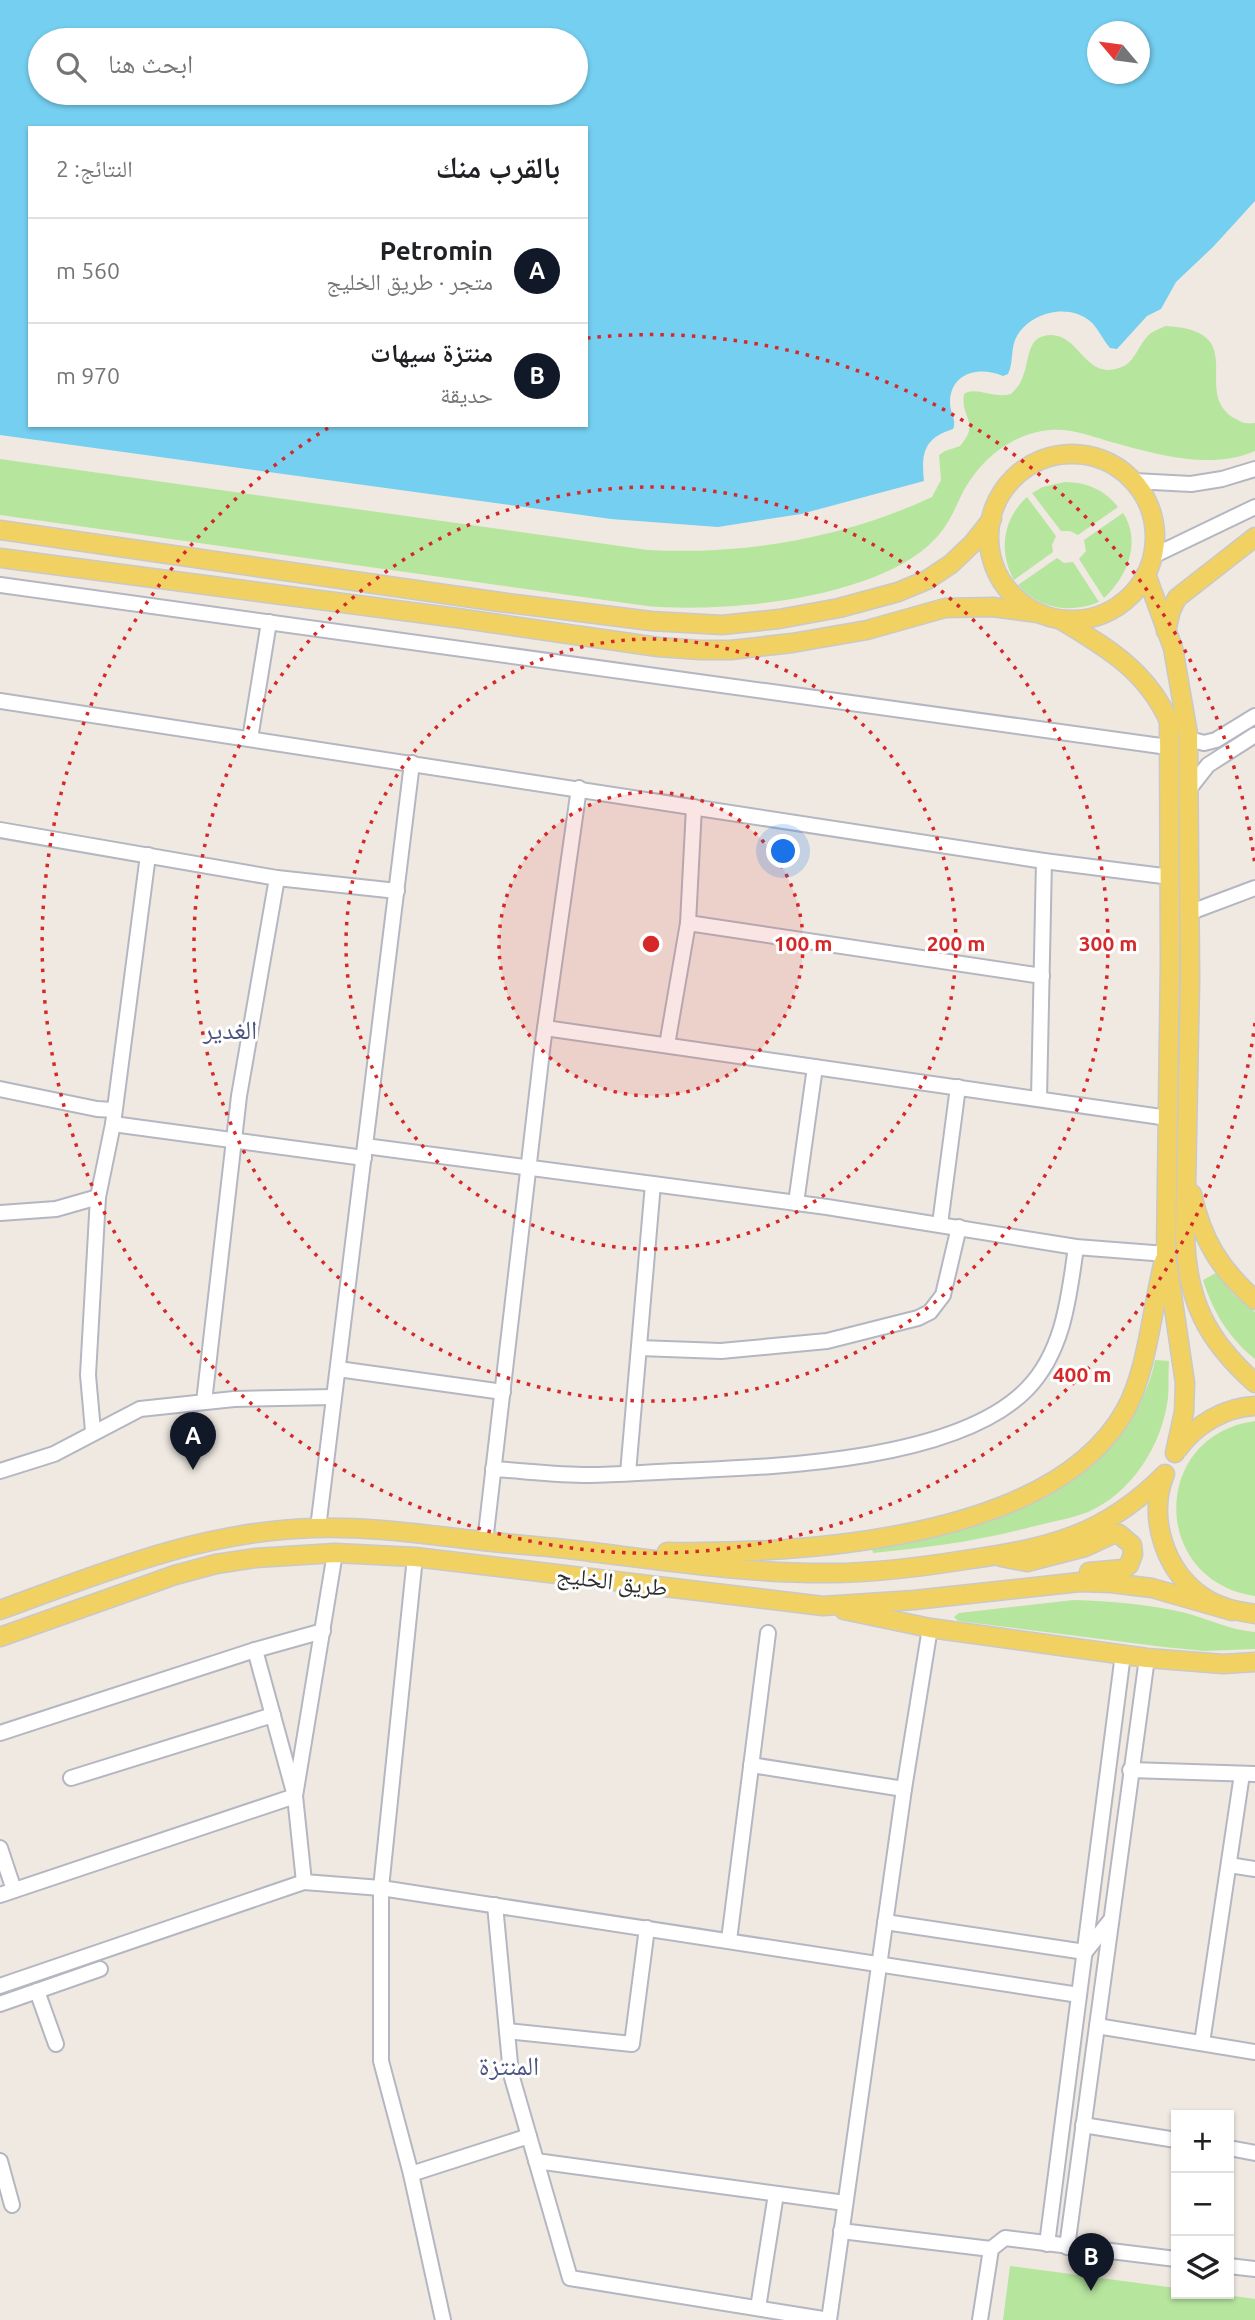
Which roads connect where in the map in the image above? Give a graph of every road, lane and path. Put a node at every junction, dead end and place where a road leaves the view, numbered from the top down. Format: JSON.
{"nodes":[{"id":1,"x":1255,"y":469,"type":"edge"},
{"id":2,"x":1135,"y":481,"type":"junction"},
{"id":3,"x":1255,"y":507,"type":"edge"},
{"id":4,"x":992,"y":519,"type":"junction"},
{"id":5,"x":0,"y":530,"type":"edge"},
{"id":6,"x":1255,"y":537,"type":"edge"},
{"id":7,"x":1153,"y":556,"type":"junction"},
{"id":8,"x":0,"y":558,"type":"edge"},
{"id":9,"x":1146,"y":574,"type":"junction"},
{"id":10,"x":0,"y":585,"type":"edge"},
{"id":11,"x":1038,"y":613,"type":"junction"},
{"id":12,"x":1061,"y":620,"type":"junction"},
{"id":13,"x":269,"y":622,"type":"junction"},
{"id":14,"x":1166,"y":631,"type":"junction"},
{"id":15,"x":0,"y":701,"type":"edge"},
{"id":16,"x":1255,"y":716,"type":"edge"},
{"id":17,"x":1255,"y":735,"type":"edge"},
{"id":18,"x":250,"y":739,"type":"junction"},
{"id":19,"x":1189,"y":740,"type":"junction"},
{"id":20,"x":1168,"y":747,"type":"junction"},
{"id":21,"x":412,"y":763,"type":"junction"},
{"id":22,"x":579,"y":788,"type":"junction"},
{"id":23,"x":1190,"y":788,"type":"junction"},
{"id":24,"x":694,"y":807,"type":"junction"},
{"id":25,"x":0,"y":830,"type":"edge"},
{"id":26,"x":148,"y":855,"type":"junction"},
{"id":27,"x":1044,"y":861,"type":"junction"},
{"id":28,"x":1171,"y":877,"type":"junction"},
{"id":29,"x":276,"y":878,"type":"junction"},
{"id":30,"x":1255,"y":888,"type":"edge"},
{"id":31,"x":397,"y":891,"type":"junction"},
{"id":32,"x":1191,"y":912,"type":"junction"},
{"id":33,"x":688,"y":923,"type":"junction"},
{"id":34,"x":1042,"y":976,"type":"junction"},
{"id":35,"x":545,"y":1028,"type":"junction"},
{"id":36,"x":667,"y":1045,"type":"junction"},
{"id":37,"x":815,"y":1067,"type":"junction"},
{"id":38,"x":958,"y":1087,"type":"junction"},
{"id":39,"x":0,"y":1089,"type":"edge"},
{"id":40,"x":1039,"y":1099,"type":"junction"},
{"id":41,"x":113,"y":1117,"type":"junction"},
{"id":42,"x":1168,"y":1118,"type":"junction"},
{"id":43,"x":234,"y":1139,"type":"junction"},
{"id":44,"x":364,"y":1152,"type":"junction"},
{"id":45,"x":529,"y":1167,"type":"junction"},
{"id":46,"x":1186,"y":1172,"type":"junction"},
{"id":47,"x":653,"y":1184,"type":"junction"},
{"id":48,"x":97,"y":1197,"type":"junction"},
{"id":49,"x":796,"y":1203,"type":"junction"},
{"id":50,"x":0,"y":1213,"type":"edge"},
{"id":51,"x":940,"y":1224,"type":"junction"},
{"id":52,"x":959,"y":1227,"type":"junction"},
{"id":53,"x":1076,"y":1247,"type":"junction"},
{"id":54,"x":1166,"y":1254,"type":"junction"},
{"id":55,"x":1255,"y":1300,"type":"edge"},
{"id":56,"x":639,"y":1348,"type":"junction"},
{"id":57,"x":338,"y":1369,"type":"junction"},
{"id":58,"x":1255,"y":1383,"type":"edge"},
{"id":59,"x":503,"y":1392,"type":"junction"},
{"id":60,"x":334,"y":1397,"type":"junction"},
{"id":61,"x":204,"y":1402,"type":"junction"},
{"id":62,"x":1255,"y":1406,"type":"edge"},
{"id":63,"x":93,"y":1431,"type":"junction"},
{"id":64,"x":1175,"y":1453,"type":"junction"},
{"id":65,"x":494,"y":1469,"type":"junction"},
{"id":66,"x":0,"y":1471,"type":"edge"},
{"id":67,"x":628,"y":1473,"type":"junction"},
{"id":68,"x":1165,"y":1474,"type":"junction"},
{"id":69,"x":318,"y":1528,"type":"junction"},
{"id":70,"x":485,"y":1542,"type":"junction"},
{"id":71,"x":589,"y":1551,"type":"junction"},
{"id":72,"x":335,"y":1553,"type":"junction"},
{"id":73,"x":994,"y":1556,"type":"junction"},
{"id":74,"x":415,"y":1557,"type":"junction"},
{"id":75,"x":996,"y":1589,"type":"junction"},
{"id":76,"x":823,"y":1606,"type":"junction"},
{"id":77,"x":0,"y":1610,"type":"edge"},
{"id":78,"x":1232,"y":1611,"type":"junction"},
{"id":79,"x":1255,"y":1614,"type":"edge"},
{"id":80,"x":930,"y":1628,"type":"junction"},
{"id":81,"x":323,"y":1631,"type":"junction"},
{"id":82,"x":768,"y":1633,"type":"dead end"},
{"id":83,"x":0,"y":1637,"type":"edge"},
{"id":84,"x":255,"y":1650,"type":"junction"},
{"id":85,"x":1123,"y":1654,"type":"junction"},
{"id":86,"x":1147,"y":1658,"type":"junction"},
{"id":87,"x":1255,"y":1662,"type":"edge"},
{"id":88,"x":273,"y":1715,"type":"junction"},
{"id":89,"x":0,"y":1734,"type":"edge"},
{"id":90,"x":751,"y":1765,"type":"junction"},
{"id":91,"x":1130,"y":1770,"type":"junction"},
{"id":92,"x":1249,"y":1774,"type":"edge"},
{"id":93,"x":71,"y":1778,"type":"dead end"},
{"id":94,"x":904,"y":1789,"type":"junction"},
{"id":95,"x":295,"y":1796,"type":"junction"},
{"id":96,"x":0,"y":1848,"type":"edge"},
{"id":97,"x":1228,"y":1865,"type":"junction"},
{"id":98,"x":1255,"y":1869,"type":"edge"},
{"id":99,"x":304,"y":1882,"type":"junction"},
{"id":100,"x":381,"y":1888,"type":"junction"},
{"id":101,"x":7,"y":1893,"type":"edge"},
{"id":102,"x":495,"y":1905,"type":"junction"},
{"id":103,"x":1111,"y":1921,"type":"junction"},
{"id":104,"x":885,"y":1923,"type":"junction"},
{"id":105,"x":647,"y":1928,"type":"junction"},
{"id":106,"x":729,"y":1940,"type":"junction"},
{"id":107,"x":1085,"y":1952,"type":"junction"},
{"id":108,"x":879,"y":1965,"type":"junction"},
{"id":109,"x":100,"y":1969,"type":"dead end"},
{"id":110,"x":0,"y":1986,"type":"edge"},
{"id":111,"x":37,"y":1991,"type":"junction"},
{"id":112,"x":1079,"y":1995,"type":"junction"},
{"id":113,"x":0,"y":2004,"type":"edge"},
{"id":114,"x":1097,"y":2026,"type":"junction"},
{"id":115,"x":507,"y":2031,"type":"junction"},
{"id":116,"x":1202,"y":2043,"type":"junction"},
{"id":117,"x":56,"y":2044,"type":"dead end"},
{"id":118,"x":1255,"y":2052,"type":"edge"},
{"id":119,"x":1083,"y":2125,"type":"junction"},
{"id":120,"x":529,"y":2136,"type":"junction"},
{"id":121,"x":1171,"y":2139,"type":"edge"},
{"id":122,"x":1234,"y":2149,"type":"edge"},
{"id":123,"x":1255,"y":2153,"type":"edge"},
{"id":124,"x":0,"y":2161,"type":"edge"},
{"id":125,"x":536,"y":2161,"type":"junction"},
{"id":126,"x":411,"y":2174,"type":"junction"},
{"id":127,"x":776,"y":2194,"type":"junction"},
{"id":128,"x":845,"y":2203,"type":"junction"},
{"id":129,"x":12,"y":2205,"type":"dead end"},
{"id":130,"x":841,"y":2231,"type":"junction"},
{"id":131,"x":1047,"y":2244,"type":"junction"},
{"id":132,"x":1068,"y":2247,"type":"junction"},
{"id":133,"x":991,"y":2249,"type":"junction"},
{"id":134,"x":1171,"y":2258,"type":"edge"},
{"id":135,"x":1234,"y":2267,"type":"edge"},
{"id":136,"x":1255,"y":2269,"type":"edge"},
{"id":137,"x":758,"y":2308,"type":"junction"},
{"id":138,"x":443,"y":2320,"type":"edge"},
{"id":139,"x":829,"y":2320,"type":"edge"},
{"id":140,"x":981,"y":2320,"type":"edge"}],
"edges":[{"from":1,"to":2,"type":"street"},
{"from":2,"to":4,"type":"main road"},
{"from":2,"to":7,"type":"main road"},
{"from":3,"to":7,"type":"street"},
{"from":4,"to":5,"type":"main road"},
{"from":4,"to":11,"type":"main road"},
{"from":6,"to":14,"type":"main road"},
{"from":7,"to":9,"type":"main road"},
{"from":8,"to":11,"type":"main road"},
{"from":9,"to":12,"type":"main road"},
{"from":9,"to":14,"type":"main road"},
{"from":10,"to":13,"type":"street"},
{"from":11,"to":12,"type":"main road"},
{"from":12,"to":20,"type":"main road"},
{"from":13,"to":18,"type":"street"},
{"from":13,"to":20,"type":"street"},
{"from":14,"to":19,"type":"main road"},
{"from":15,"to":18,"type":"street"},
{"from":16,"to":19,"type":"street"},
{"from":17,"to":23,"type":"street"},
{"from":18,"to":21,"type":"street"},
{"from":19,"to":23,"type":"main road"},
{"from":20,"to":28,"type":"main road"},
{"from":21,"to":22,"type":"street"},
{"from":21,"to":31,"type":"street"},
{"from":22,"to":24,"type":"street"},
{"from":22,"to":35,"type":"street"},
{"from":23,"to":32,"type":"main road"},
{"from":24,"to":27,"type":"street"},
{"from":24,"to":33,"type":"street"},
{"from":25,"to":26,"type":"street"},
{"from":26,"to":29,"type":"street"},
{"from":26,"to":41,"type":"street"},
{"from":27,"to":28,"type":"street"},
{"from":27,"to":34,"type":"street"},
{"from":28,"to":42,"type":"main road"},
{"from":29,"to":31,"type":"street"},
{"from":29,"to":43,"type":"street"},
{"from":30,"to":32,"type":"street"},
{"from":31,"to":44,"type":"street"},
{"from":32,"to":46,"type":"main road"},
{"from":33,"to":34,"type":"street"},
{"from":33,"to":36,"type":"street"},
{"from":34,"to":40,"type":"street"},
{"from":35,"to":36,"type":"street"},
{"from":35,"to":45,"type":"street"},
{"from":36,"to":37,"type":"street"},
{"from":37,"to":38,"type":"street"},
{"from":37,"to":49,"type":"street"},
{"from":38,"to":40,"type":"street"},
{"from":38,"to":51,"type":"street"},
{"from":39,"to":41,"type":"street"},
{"from":40,"to":42,"type":"street"},
{"from":41,"to":43,"type":"street"},
{"from":41,"to":48,"type":"street"},
{"from":42,"to":54,"type":"main road"},
{"from":43,"to":44,"type":"street"},
{"from":43,"to":61,"type":"street"},
{"from":44,"to":45,"type":"street"},
{"from":44,"to":57,"type":"street"},
{"from":45,"to":47,"type":"street"},
{"from":45,"to":59,"type":"street"},
{"from":46,"to":55,"type":"main road"},
{"from":46,"to":58,"type":"main road"},
{"from":47,"to":49,"type":"street"},
{"from":47,"to":56,"type":"street"},
{"from":48,"to":50,"type":"street"},
{"from":48,"to":63,"type":"street"},
{"from":49,"to":51,"type":"street"},
{"from":51,"to":52,"type":"street"},
{"from":52,"to":53,"type":"street"},
{"from":52,"to":56,"type":"street"},
{"from":53,"to":54,"type":"street"},
{"from":53,"to":67,"type":"street"},
{"from":54,"to":64,"type":"main road"},
{"from":54,"to":71,"type":"main road"},
{"from":56,"to":67,"type":"street"},
{"from":57,"to":59,"type":"street"},
{"from":57,"to":60,"type":"street"},
{"from":59,"to":65,"type":"street"},
{"from":60,"to":61,"type":"street"},
{"from":60,"to":69,"type":"street"},
{"from":61,"to":63,"type":"street"},
{"from":62,"to":64,"type":"main road"},
{"from":63,"to":66,"type":"street"},
{"from":64,"to":68,"type":"main road"},
{"from":65,"to":67,"type":"street"},
{"from":65,"to":70,"type":"street"},
{"from":68,"to":73,"type":"main road","name":"طريق الخليج"},
{"from":68,"to":78,"type":"main road"},
{"from":69,"to":70,"type":"main road","name":"طريق الخليج"},
{"from":69,"to":77,"type":"main road","name":"طريق الخليج"},
{"from":70,"to":71,"type":"main road","name":"طريق الخليج"},
{"from":71,"to":73,"type":"main road","name":"طريق الخليج"},
{"from":72,"to":74,"type":"main road","name":"طريق الخليج"},
{"from":72,"to":81,"type":"street"},
{"from":72,"to":83,"type":"main road","name":"طريق الخليج"},
{"from":73,"to":75,"type":"main road"},
{"from":74,"to":76,"type":"main road","name":"طريق الخليج"},
{"from":74,"to":100,"type":"street"},
{"from":75,"to":76,"type":"main road","name":"طريق الخليج"},
{"from":75,"to":78,"type":"main road","name":"طريق الخليج"},
{"from":76,"to":80,"type":"main road"},
{"from":78,"to":79,"type":"main road"},
{"from":80,"to":85,"type":"main road"},
{"from":80,"to":94,"type":"street"},
{"from":81,"to":84,"type":"street"},
{"from":81,"to":95,"type":"street"},
{"from":82,"to":90,"type":"street"},
{"from":84,"to":88,"type":"street"},
{"from":84,"to":89,"type":"street"},
{"from":85,"to":86,"type":"main road"},
{"from":85,"to":107,"type":"street"},
{"from":86,"to":87,"type":"main road"},
{"from":86,"to":91,"type":"street"},
{"from":88,"to":93,"type":"street"},
{"from":88,"to":95,"type":"street"},
{"from":90,"to":94,"type":"street"},
{"from":90,"to":106,"type":"street"},
{"from":91,"to":92,"type":"street"},
{"from":91,"to":103,"type":"street"},
{"from":92,"to":97,"type":"street"},
{"from":94,"to":104,"type":"street"},
{"from":95,"to":99,"type":"street"},
{"from":95,"to":101,"type":"street"},
{"from":96,"to":101,"type":"street"},
{"from":97,"to":98,"type":"street"},
{"from":97,"to":116,"type":"street"},
{"from":99,"to":100,"type":"street"},
{"from":99,"to":110,"type":"street"},
{"from":100,"to":102,"type":"street"},
{"from":100,"to":126,"type":"street"},
{"from":102,"to":105,"type":"street"},
{"from":102,"to":115,"type":"street"},
{"from":103,"to":107,"type":"street"},
{"from":103,"to":114,"type":"street"},
{"from":104,"to":107,"type":"street"},
{"from":104,"to":108,"type":"street"},
{"from":105,"to":106,"type":"street"},
{"from":105,"to":115,"type":"street"},
{"from":106,"to":108,"type":"street"},
{"from":107,"to":112,"type":"street"},
{"from":108,"to":112,"type":"street"},
{"from":108,"to":128,"type":"street"},
{"from":109,"to":111,"type":"street"},
{"from":111,"to":113,"type":"street"},
{"from":111,"to":117,"type":"street"},
{"from":112,"to":131,"type":"street"},
{"from":114,"to":116,"type":"street"},
{"from":114,"to":119,"type":"street"},
{"from":115,"to":120,"type":"street"},
{"from":116,"to":118,"type":"street"},
{"from":119,"to":121,"type":"street"},
{"from":119,"to":132,"type":"street"},
{"from":120,"to":125,"type":"street"},
{"from":120,"to":126,"type":"street"},
{"from":122,"to":123,"type":"street"},
{"from":124,"to":129,"type":"street"},
{"from":125,"to":127,"type":"street"},
{"from":125,"to":137,"type":"street"},
{"from":126,"to":138,"type":"street"},
{"from":127,"to":128,"type":"street"},
{"from":127,"to":137,"type":"street"},
{"from":128,"to":130,"type":"street"},
{"from":130,"to":133,"type":"street"},
{"from":130,"to":139,"type":"street"},
{"from":131,"to":132,"type":"street"},
{"from":131,"to":133,"type":"street"},
{"from":132,"to":134,"type":"street"},
{"from":133,"to":140,"type":"street"},
{"from":135,"to":136,"type":"street"},
{"from":137,"to":139,"type":"street"}]}
